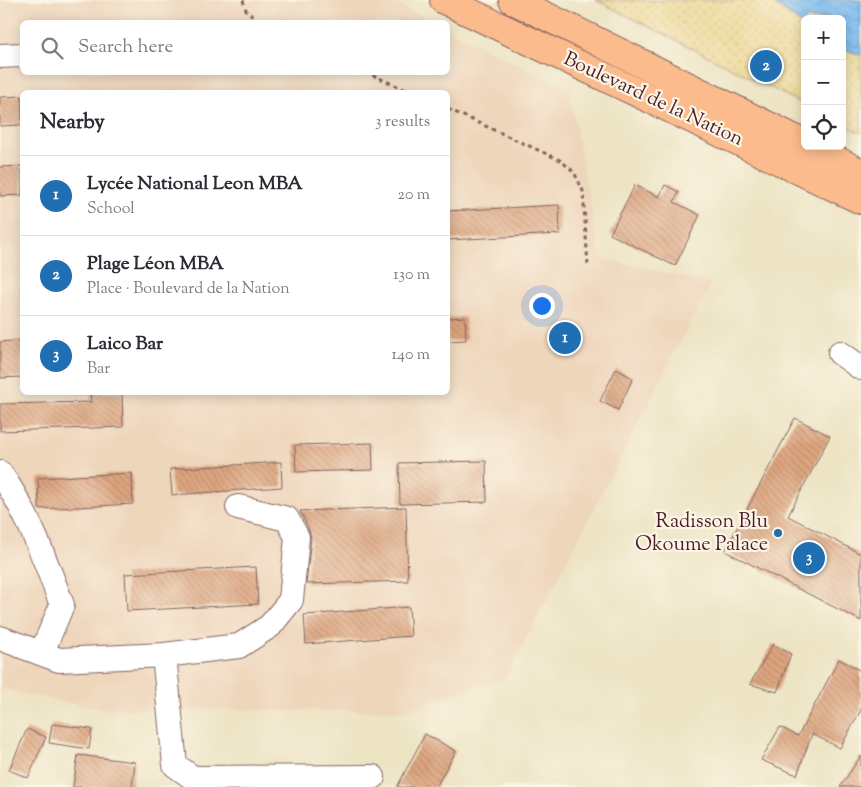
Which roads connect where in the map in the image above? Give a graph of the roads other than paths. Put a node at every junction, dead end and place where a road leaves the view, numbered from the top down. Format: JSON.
{"nodes":[{"id":1,"x":444,"y":0,"type":"edge"},
{"id":2,"x":512,"y":0,"type":"edge"},
{"id":3,"x":20,"y":55,"type":"edge"},
{"id":4,"x":0,"y":56,"type":"edge"},
{"id":5,"x":801,"y":142,"type":"edge"},
{"id":6,"x":817,"y":150,"type":"edge"},
{"id":7,"x":861,"y":173,"type":"edge"},
{"id":8,"x":861,"y":200,"type":"edge"},
{"id":9,"x":840,"y":353,"type":"dead end"},
{"id":10,"x":861,"y":368,"type":"edge"},
{"id":11,"x":0,"y":473,"type":"edge"},
{"id":12,"x":238,"y":507,"type":"dead end"},
{"id":13,"x":0,"y":638,"type":"edge"},
{"id":14,"x":42,"y":652,"type":"junction"},
{"id":15,"x":164,"y":655,"type":"junction"},
{"id":16,"x":373,"y":776,"type":"dead end"}],
"edges":[{"from":1,"to":8,"type":"main road","name":"Boulevard de la Nation"},
{"from":2,"to":5,"type":"main road","name":"Boulevard de la Nation"},
{"from":3,"to":4,"type":"lane"},
{"from":6,"to":7,"type":"main road"},
{"from":9,"to":10,"type":"lane"},
{"from":11,"to":14,"type":"lane"},
{"from":12,"to":15,"type":"lane"},
{"from":13,"to":14,"type":"lane"},
{"from":14,"to":15,"type":"lane"},
{"from":15,"to":16,"type":"lane"}]}
